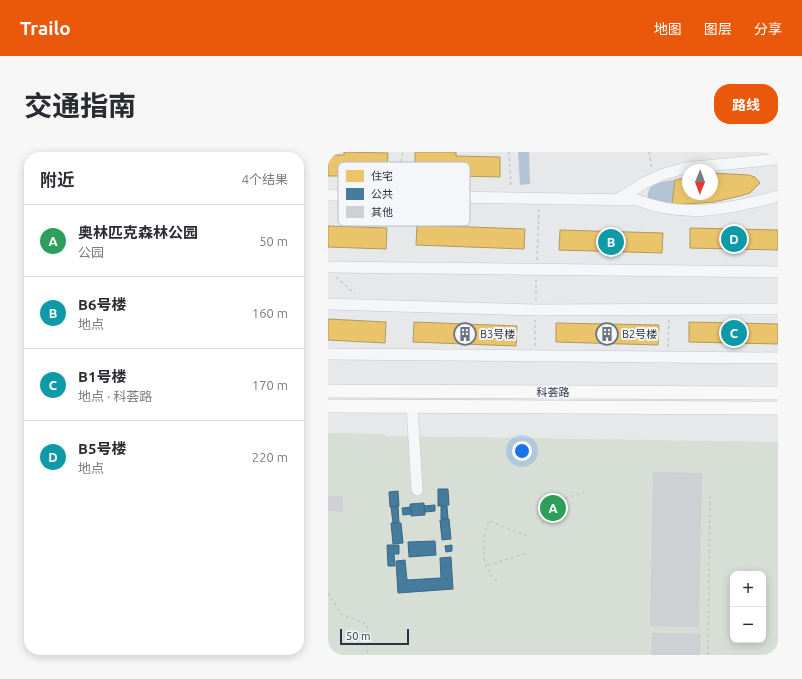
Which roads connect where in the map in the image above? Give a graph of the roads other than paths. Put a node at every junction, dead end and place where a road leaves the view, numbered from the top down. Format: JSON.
{"nodes":[{"id":1,"x":778,"y":159,"type":"edge"},
{"id":2,"x":328,"y":195,"type":"edge"},
{"id":3,"x":338,"y":195,"type":"edge"},
{"id":4,"x":778,"y":196,"type":"edge"},
{"id":5,"x":470,"y":198,"type":"edge"},
{"id":6,"x":619,"y":200,"type":"junction"},
{"id":7,"x":331,"y":271,"type":"edge"},
{"id":8,"x":778,"y":272,"type":"edge"},
{"id":9,"x":328,"y":304,"type":"edge"},
{"id":10,"x":778,"y":309,"type":"edge"},
{"id":11,"x":328,"y":354,"type":"edge"},
{"id":12,"x":778,"y":358,"type":"edge"},
{"id":13,"x":328,"y":390,"type":"edge"},
{"id":14,"x":778,"y":393,"type":"edge"},
{"id":15,"x":328,"y":406,"type":"edge"},
{"id":16,"x":412,"y":406,"type":"junction"},
{"id":17,"x":778,"y":408,"type":"edge"},
{"id":18,"x":417,"y":490,"type":"dead end"}],
"edges":[{"from":1,"to":6,"type":"street"},
{"from":2,"to":3,"type":"street"},
{"from":4,"to":6,"type":"street"},
{"from":5,"to":6,"type":"street"},
{"from":7,"to":8,"type":"street"},
{"from":9,"to":10,"type":"street"},
{"from":11,"to":12,"type":"street"},
{"from":13,"to":14,"type":"main road","name":"科荟路"},
{"from":15,"to":16,"type":"main road","name":"科荟路"},
{"from":16,"to":17,"type":"main road","name":"科荟路"},
{"from":16,"to":18,"type":"street"}]}
